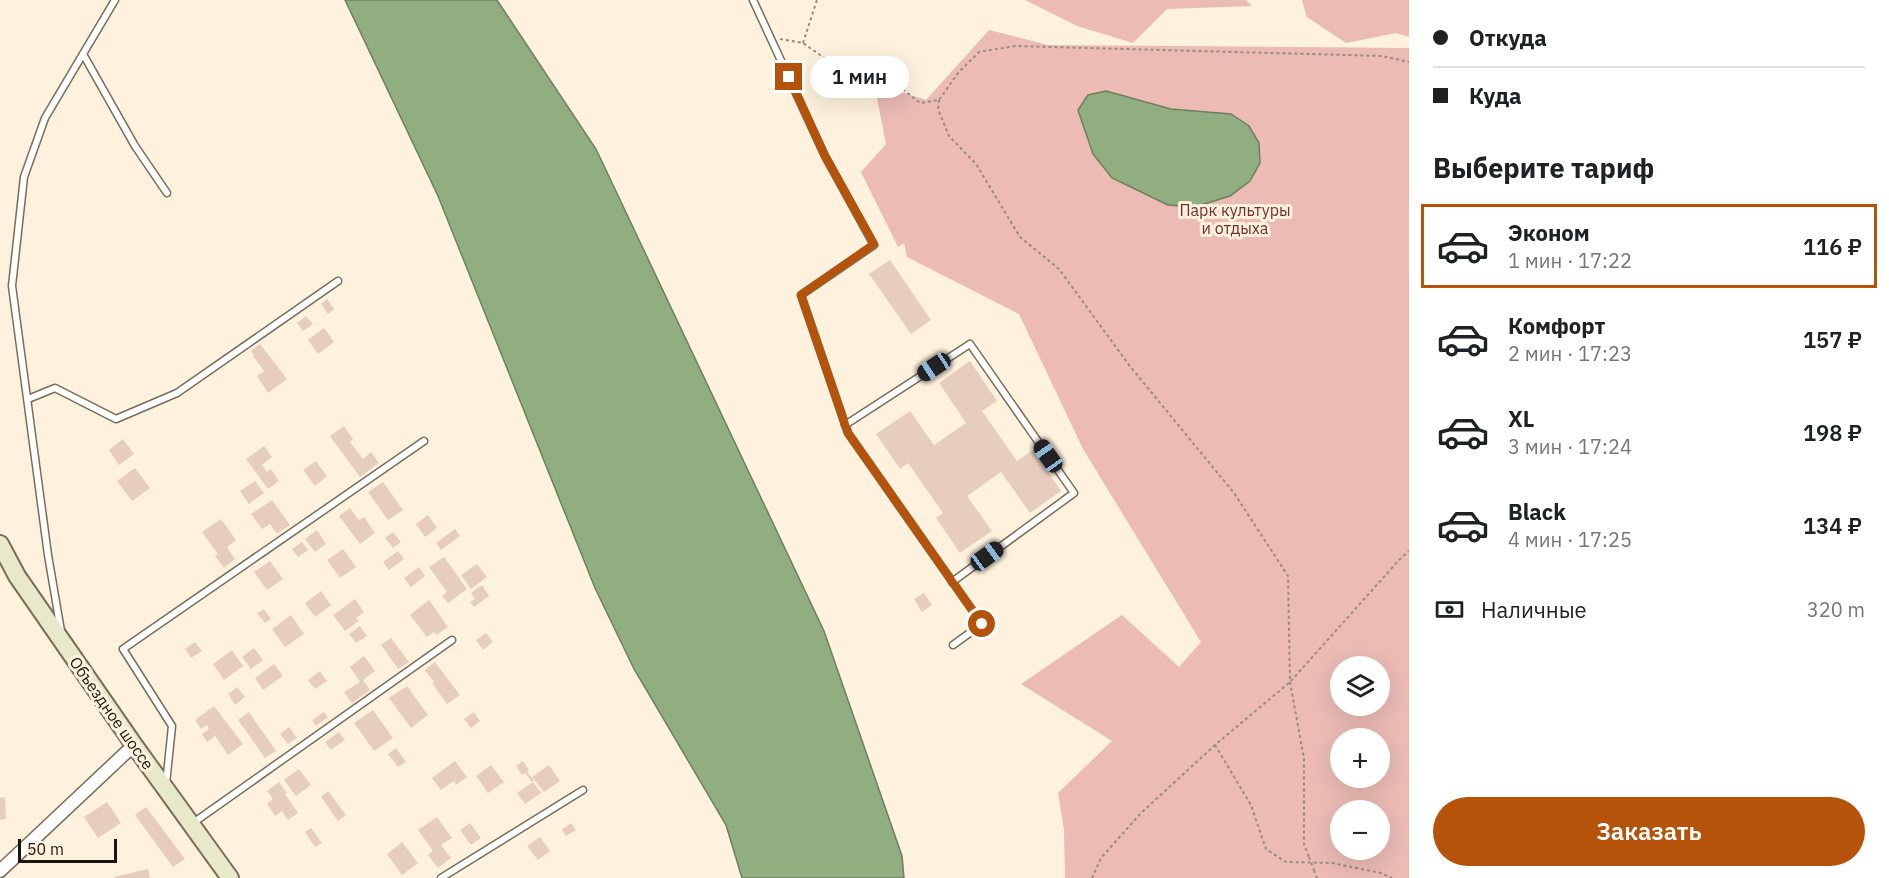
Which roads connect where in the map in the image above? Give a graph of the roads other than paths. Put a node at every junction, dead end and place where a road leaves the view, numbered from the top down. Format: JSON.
{"nodes":[{"id":1,"x":115,"y":0,"type":"edge"},
{"id":2,"x":753,"y":0,"type":"edge"},
{"id":3,"x":83,"y":54,"type":"junction"},
{"id":4,"x":167,"y":194,"type":"dead end"},
{"id":5,"x":338,"y":280,"type":"dead end"},
{"id":6,"x":28,"y":399,"type":"junction"},
{"id":7,"x":845,"y":425,"type":"junction"},
{"id":8,"x":424,"y":441,"type":"dead end"},
{"id":9,"x":0,"y":544,"type":"edge"},
{"id":10,"x":952,"y":582,"type":"junction"},
{"id":11,"x":452,"y":640,"type":"dead end"},
{"id":12,"x":63,"y":643,"type":"junction"},
{"id":13,"x":953,"y":645,"type":"dead end"},
{"id":14,"x":134,"y":745,"type":"junction"},
{"id":15,"x":166,"y":788,"type":"junction"},
{"id":16,"x":583,"y":790,"type":"dead end"},
{"id":17,"x":192,"y":823,"type":"junction"},
{"id":18,"x":0,"y":871,"type":"edge"},
{"id":19,"x":230,"y":878,"type":"edge"},
{"id":20,"x":441,"y":878,"type":"edge"}],
"edges":[{"from":1,"to":3,"type":"lane"},
{"from":2,"to":7,"type":"lane"},
{"from":3,"to":4,"type":"lane"},
{"from":3,"to":6,"type":"lane"},
{"from":5,"to":6,"type":"lane"},
{"from":6,"to":12,"type":"lane"},
{"from":7,"to":10,"type":"lane"},
{"from":7,"to":10,"type":"lane"},
{"from":8,"to":15,"type":"lane"},
{"from":9,"to":12,"type":"main road","name":"Объездное шоссе"},
{"from":10,"to":13,"type":"lane"},
{"from":11,"to":17,"type":"lane"},
{"from":12,"to":14,"type":"main road","name":"Объездное шоссе"},
{"from":14,"to":15,"type":"main road","name":"Объездное шоссе"},
{"from":14,"to":18,"type":"street"},
{"from":15,"to":17,"type":"main road","name":"Объездное шоссе"},
{"from":16,"to":20,"type":"lane"},
{"from":17,"to":19,"type":"main road","name":"Объездное шоссе"}]}
